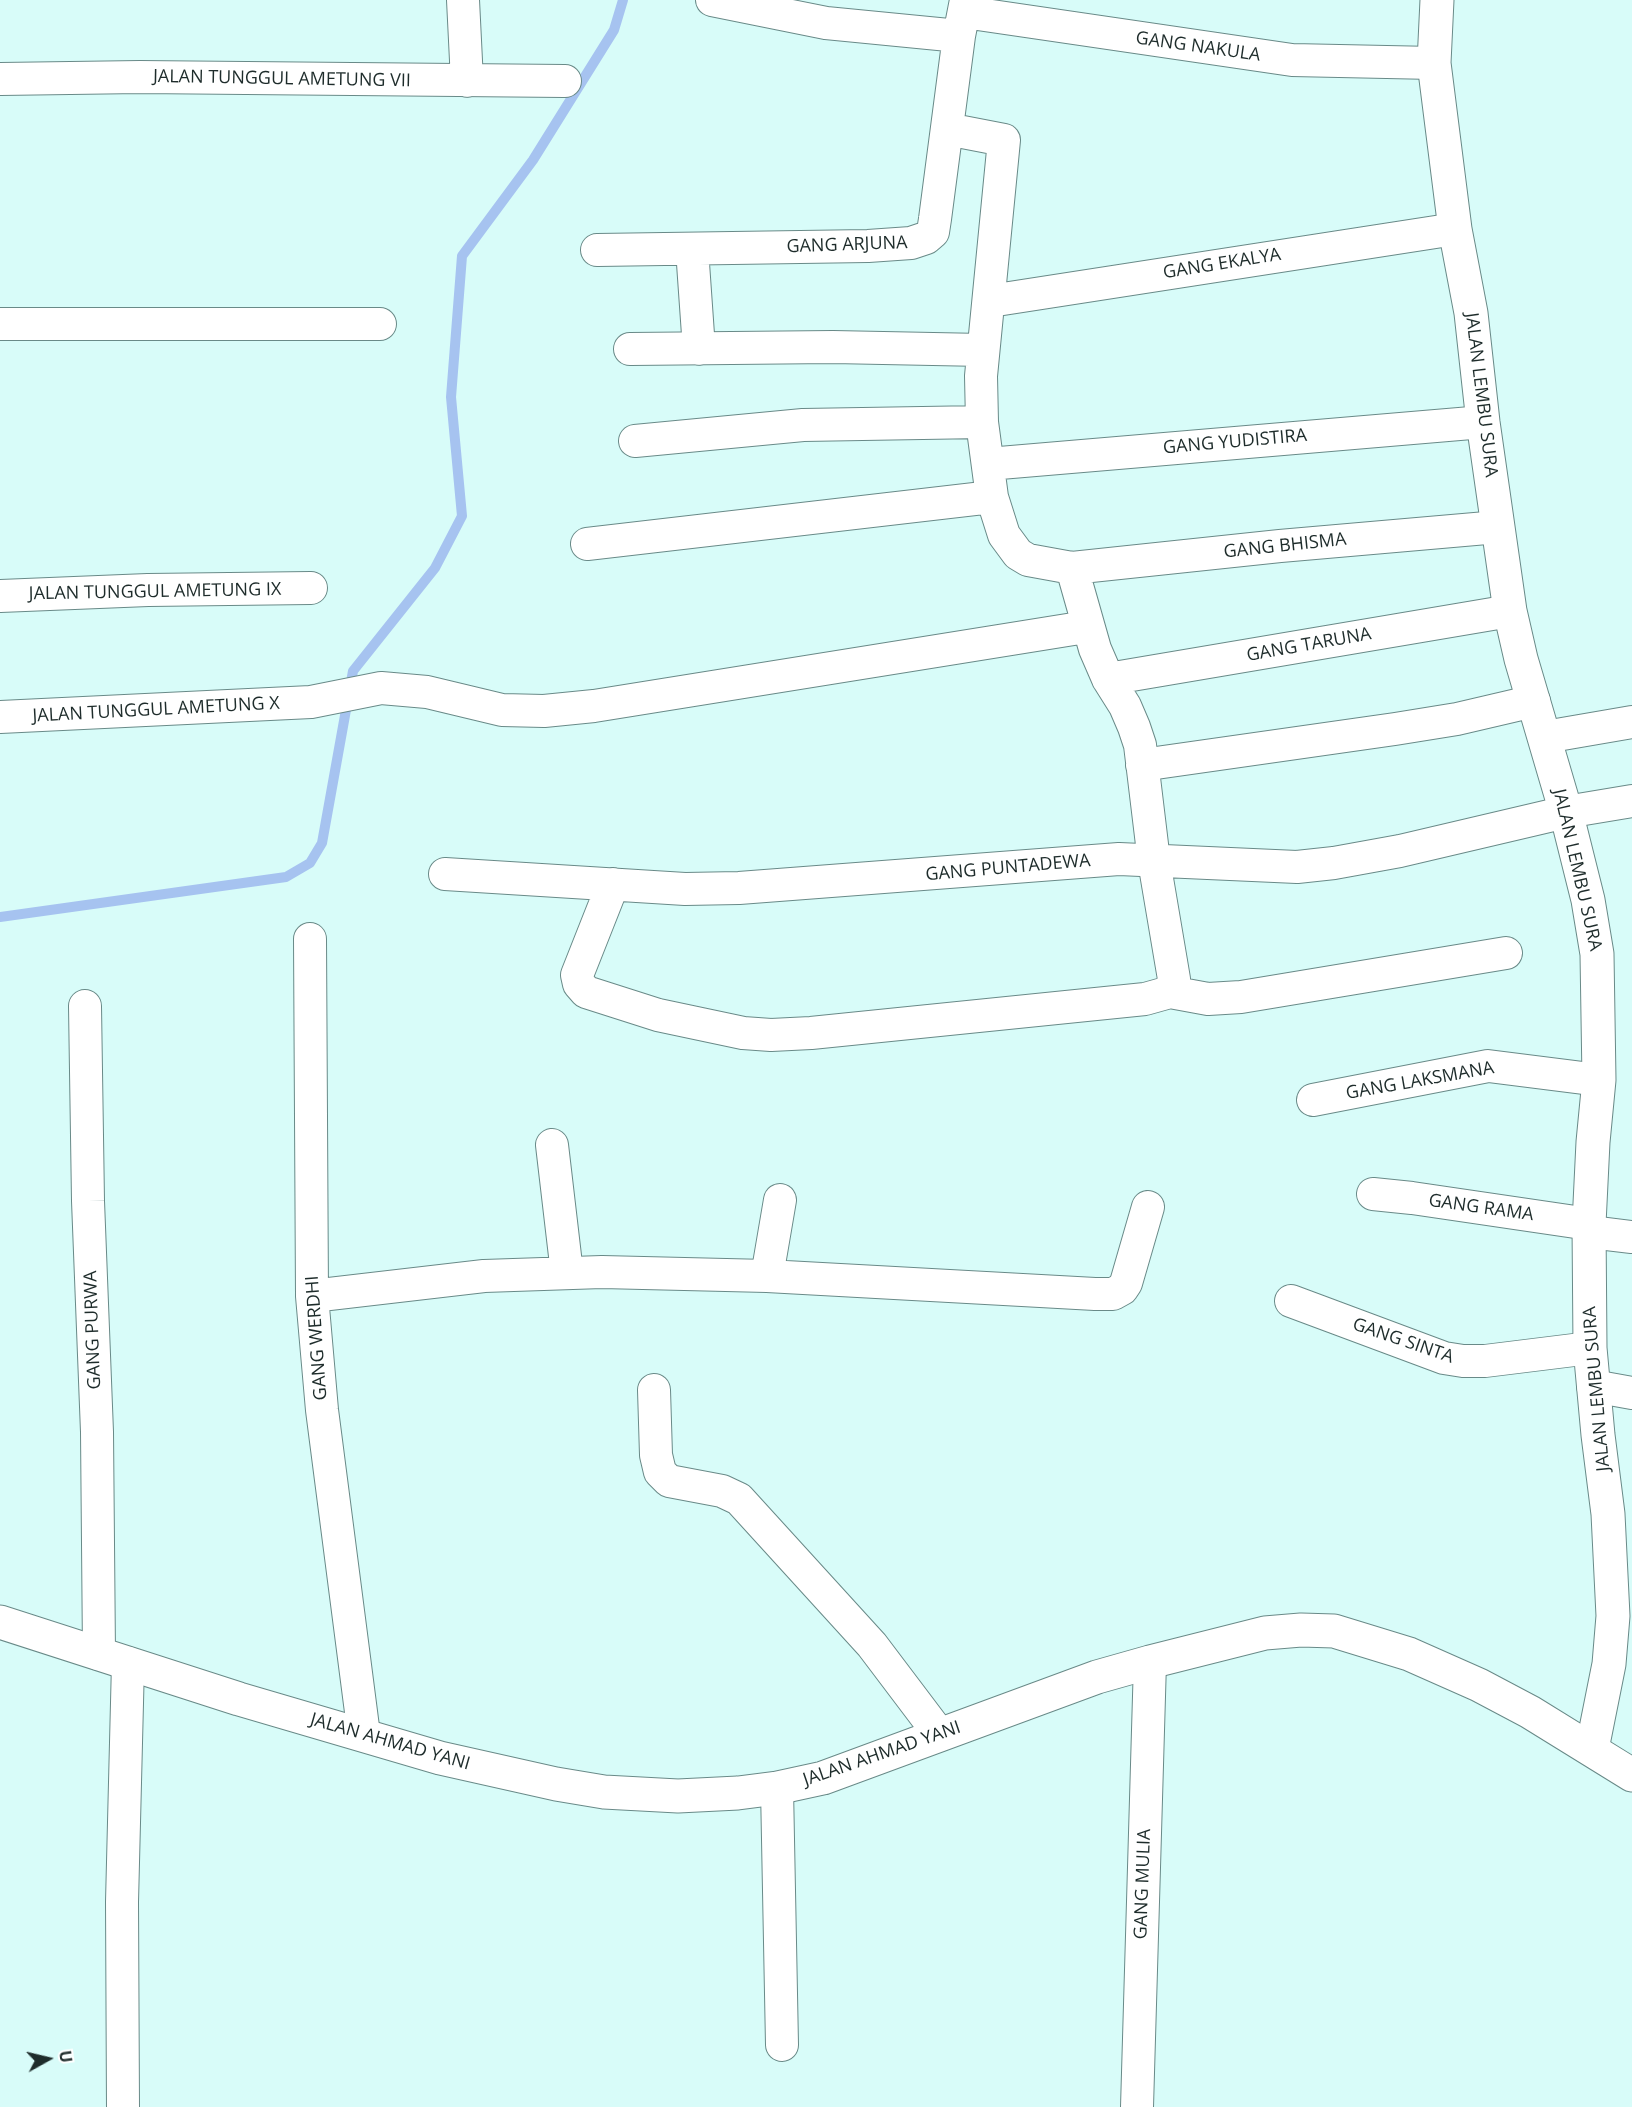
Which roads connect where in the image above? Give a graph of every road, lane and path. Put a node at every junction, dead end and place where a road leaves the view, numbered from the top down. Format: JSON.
{"nodes":[{"id":1,"x":463,"y":0,"type":"edge"},
{"id":2,"x":712,"y":0,"type":"edge"},
{"id":3,"x":1437,"y":0,"type":"edge"},
{"id":4,"x":963,"y":16,"type":"edge"},
{"id":5,"x":1434,"y":63,"type":"junction"},
{"id":6,"x":0,"y":79,"type":"edge"},
{"id":7,"x":467,"y":81,"type":"junction"},
{"id":8,"x":565,"y":81,"type":"dead end"},
{"id":9,"x":947,"y":129,"type":"junction"},
{"id":10,"x":1455,"y":229,"type":"junction"},
{"id":11,"x":692,"y":249,"type":"junction"},
{"id":12,"x":597,"y":250,"type":"dead end"},
{"id":13,"x":990,"y":301,"type":"junction"},
{"id":14,"x":0,"y":324,"type":"edge"},
{"id":15,"x":380,"y":324,"type":"dead end"},
{"id":16,"x":699,"y":349,"type":"junction"},
{"id":17,"x":630,"y":350,"type":"dead end"},
{"id":18,"x":983,"y":350,"type":"junction"},
{"id":19,"x":982,"y":422,"type":"junction"},
{"id":20,"x":1483,"y":422,"type":"junction"},
{"id":21,"x":635,"y":441,"type":"dead end"},
{"id":22,"x":988,"y":464,"type":"junction"},
{"id":23,"x":992,"y":497,"type":"junction"},
{"id":24,"x":1498,"y":526,"type":"junction"},
{"id":25,"x":586,"y":544,"type":"dead end"},
{"id":26,"x":1072,"y":568,"type":"junction"},
{"id":27,"x":311,"y":588,"type":"dead end"},
{"id":28,"x":0,"y":596,"type":"edge"},
{"id":29,"x":1510,"y":611,"type":"junction"},
{"id":30,"x":1086,"y":627,"type":"dead end"},
{"id":31,"x":1108,"y":679,"type":"junction"},
{"id":32,"x":1534,"y":701,"type":"junction"},
{"id":33,"x":0,"y":717,"type":"edge"},
{"id":34,"x":1632,"y":722,"type":"edge"},
{"id":35,"x":1545,"y":737,"type":"junction"},
{"id":36,"x":1142,"y":765,"type":"junction"},
{"id":37,"x":1632,"y":801,"type":"edge"},
{"id":38,"x":1566,"y":812,"type":"junction"},
{"id":39,"x":1154,"y":861,"type":"junction"},
{"id":40,"x":445,"y":874,"type":"dead end"},
{"id":41,"x":613,"y":884,"type":"junction"},
{"id":42,"x":310,"y":939,"type":"dead end"},
{"id":43,"x":1506,"y":953,"type":"dead end"},
{"id":44,"x":1170,"y":992,"type":"junction"},
{"id":45,"x":85,"y":1006,"type":"dead end"},
{"id":46,"x":1599,"y":1080,"type":"junction"},
{"id":47,"x":1313,"y":1100,"type":"dead end"},
{"id":48,"x":552,"y":1145,"type":"dead end"},
{"id":49,"x":1373,"y":1194,"type":"dead end"},
{"id":50,"x":780,"y":1200,"type":"dead end"},
{"id":51,"x":1148,"y":1207,"type":"dead end"},
{"id":52,"x":1590,"y":1228,"type":"junction"},
{"id":53,"x":1632,"y":1237,"type":"edge"},
{"id":54,"x":567,"y":1273,"type":"junction"},
{"id":55,"x":767,"y":1276,"type":"junction"},
{"id":56,"x":312,"y":1296,"type":"junction"},
{"id":57,"x":1291,"y":1301,"type":"dead end"},
{"id":58,"x":1590,"y":1348,"type":"junction"},
{"id":59,"x":1593,"y":1386,"type":"junction"},
{"id":60,"x":654,"y":1390,"type":"dead end"},
{"id":61,"x":1632,"y":1393,"type":"edge"},
{"id":62,"x":0,"y":1622,"type":"edge"},
{"id":63,"x":113,"y":1659,"type":"junction"},
{"id":64,"x":1150,"y":1662,"type":"junction"},
{"id":65,"x":364,"y":1735,"type":"junction"},
{"id":66,"x":940,"y":1735,"type":"junction"},
{"id":67,"x":1592,"y":1749,"type":"junction"},
{"id":68,"x":1632,"y":1775,"type":"edge"},
{"id":69,"x":777,"y":1788,"type":"junction"},
{"id":70,"x":782,"y":2045,"type":"dead end"},
{"id":71,"x":123,"y":2107,"type":"edge"},
{"id":72,"x":1137,"y":2107,"type":"edge"}],
"edges":[{"from":1,"to":7,"type":"street"},
{"from":2,"to":4,"type":"street","name":"GANG NAKULA"},
{"from":3,"to":5,"type":"street","name":"JALAN LEMBU SURA"},
{"from":4,"to":5,"type":"street","name":"GANG NAKULA"},
{"from":4,"to":9,"type":"street","name":"GANG ARJUNA"},
{"from":5,"to":10,"type":"street","name":"JALAN LEMBU SURA"},
{"from":6,"to":7,"type":"street","name":"JALAN TUNGGUL AMETUNG VII"},
{"from":7,"to":8,"type":"street","name":"JALAN TUNGGUL AMETUNG VII"},
{"from":9,"to":11,"type":"street","name":"GANG ARJUNA"},
{"from":9,"to":13,"type":"street","name":"GANG BHISMA"},
{"from":10,"to":13,"type":"street","name":"GANG EKALYA"},
{"from":10,"to":20,"type":"street","name":"JALAN LEMBU SURA"},
{"from":11,"to":12,"type":"street","name":"GANG ARJUNA"},
{"from":11,"to":16,"type":"street"},
{"from":13,"to":18,"type":"street","name":"GANG BHISMA"},
{"from":14,"to":15,"type":"street"},
{"from":16,"to":17,"type":"street"},
{"from":16,"to":18,"type":"street"},
{"from":18,"to":19,"type":"street","name":"GANG BHISMA"},
{"from":19,"to":21,"type":"street"},
{"from":19,"to":22,"type":"street","name":"GANG BHISMA"},
{"from":20,"to":22,"type":"street","name":"GANG YUDISTIRA"},
{"from":20,"to":24,"type":"street","name":"JALAN LEMBU SURA"},
{"from":22,"to":23,"type":"street","name":"GANG BHISMA"},
{"from":23,"to":25,"type":"street"},
{"from":23,"to":26,"type":"street","name":"GANG BHISMA"},
{"from":24,"to":26,"type":"street","name":"GANG BHISMA"},
{"from":24,"to":29,"type":"street","name":"JALAN LEMBU SURA"},
{"from":26,"to":31,"type":"street"},
{"from":27,"to":28,"type":"street","name":"JALAN TUNGGUL AMETUNG IX"},
{"from":29,"to":31,"type":"street","name":"GANG TARUNA"},
{"from":29,"to":32,"type":"street","name":"JALAN LEMBU SURA"},
{"from":30,"to":33,"type":"street","name":"JALAN TUNGGUL AMETUNG X"},
{"from":31,"to":36,"type":"street"},
{"from":32,"to":35,"type":"street","name":"JALAN LEMBU SURA"},
{"from":32,"to":36,"type":"street"},
{"from":34,"to":35,"type":"street"},
{"from":35,"to":38,"type":"street","name":"JALAN LEMBU SURA"},
{"from":36,"to":39,"type":"street"},
{"from":37,"to":38,"type":"street","name":"GANG PUNTADEWA"},
{"from":38,"to":39,"type":"street","name":"GANG PUNTADEWA"},
{"from":38,"to":46,"type":"street","name":"JALAN LEMBU SURA"},
{"from":39,"to":41,"type":"street","name":"GANG PUNTADEWA"},
{"from":39,"to":44,"type":"street"},
{"from":40,"to":41,"type":"street","name":"GANG PUNTADEWA"},
{"from":41,"to":44,"type":"street"},
{"from":42,"to":56,"type":"street","name":"GANG WERDHI"},
{"from":43,"to":44,"type":"street"},
{"from":45,"to":63,"type":"street","name":"GANG PURWA"},
{"from":46,"to":47,"type":"street","name":"GANG LAKSMANA"},
{"from":46,"to":52,"type":"street","name":"JALAN LEMBU SURA"},
{"from":48,"to":54,"type":"street"},
{"from":49,"to":52,"type":"street","name":"GANG RAMA"},
{"from":50,"to":55,"type":"street"},
{"from":51,"to":55,"type":"street"},
{"from":52,"to":53,"type":"street","name":"GANG RAMA"},
{"from":52,"to":58,"type":"street","name":"JALAN LEMBU SURA"},
{"from":54,"to":55,"type":"street"},
{"from":54,"to":56,"type":"street"},
{"from":56,"to":65,"type":"street","name":"GANG WERDHI"},
{"from":57,"to":58,"type":"street","name":"GANG SINTA"},
{"from":58,"to":59,"type":"street","name":"JALAN LEMBU SURA"},
{"from":59,"to":61,"type":"street"},
{"from":59,"to":67,"type":"street","name":"JALAN LEMBU SURA"},
{"from":60,"to":66,"type":"street"},
{"from":62,"to":63,"type":"street","name":"JALAN AHMAD YANI"},
{"from":63,"to":65,"type":"street","name":"JALAN AHMAD YANI"},
{"from":63,"to":71,"type":"street","name":"GANG PURWA"},
{"from":64,"to":66,"type":"street","name":"JALAN AHMAD YANI"},
{"from":64,"to":67,"type":"street","name":"JALAN AHMAD YANI"},
{"from":64,"to":72,"type":"street","name":"GANG MULIA"},
{"from":65,"to":69,"type":"street","name":"JALAN AHMAD YANI"},
{"from":66,"to":69,"type":"street","name":"JALAN AHMAD YANI"},
{"from":67,"to":68,"type":"street","name":"JALAN AHMAD YANI"},
{"from":69,"to":70,"type":"street"}]}
